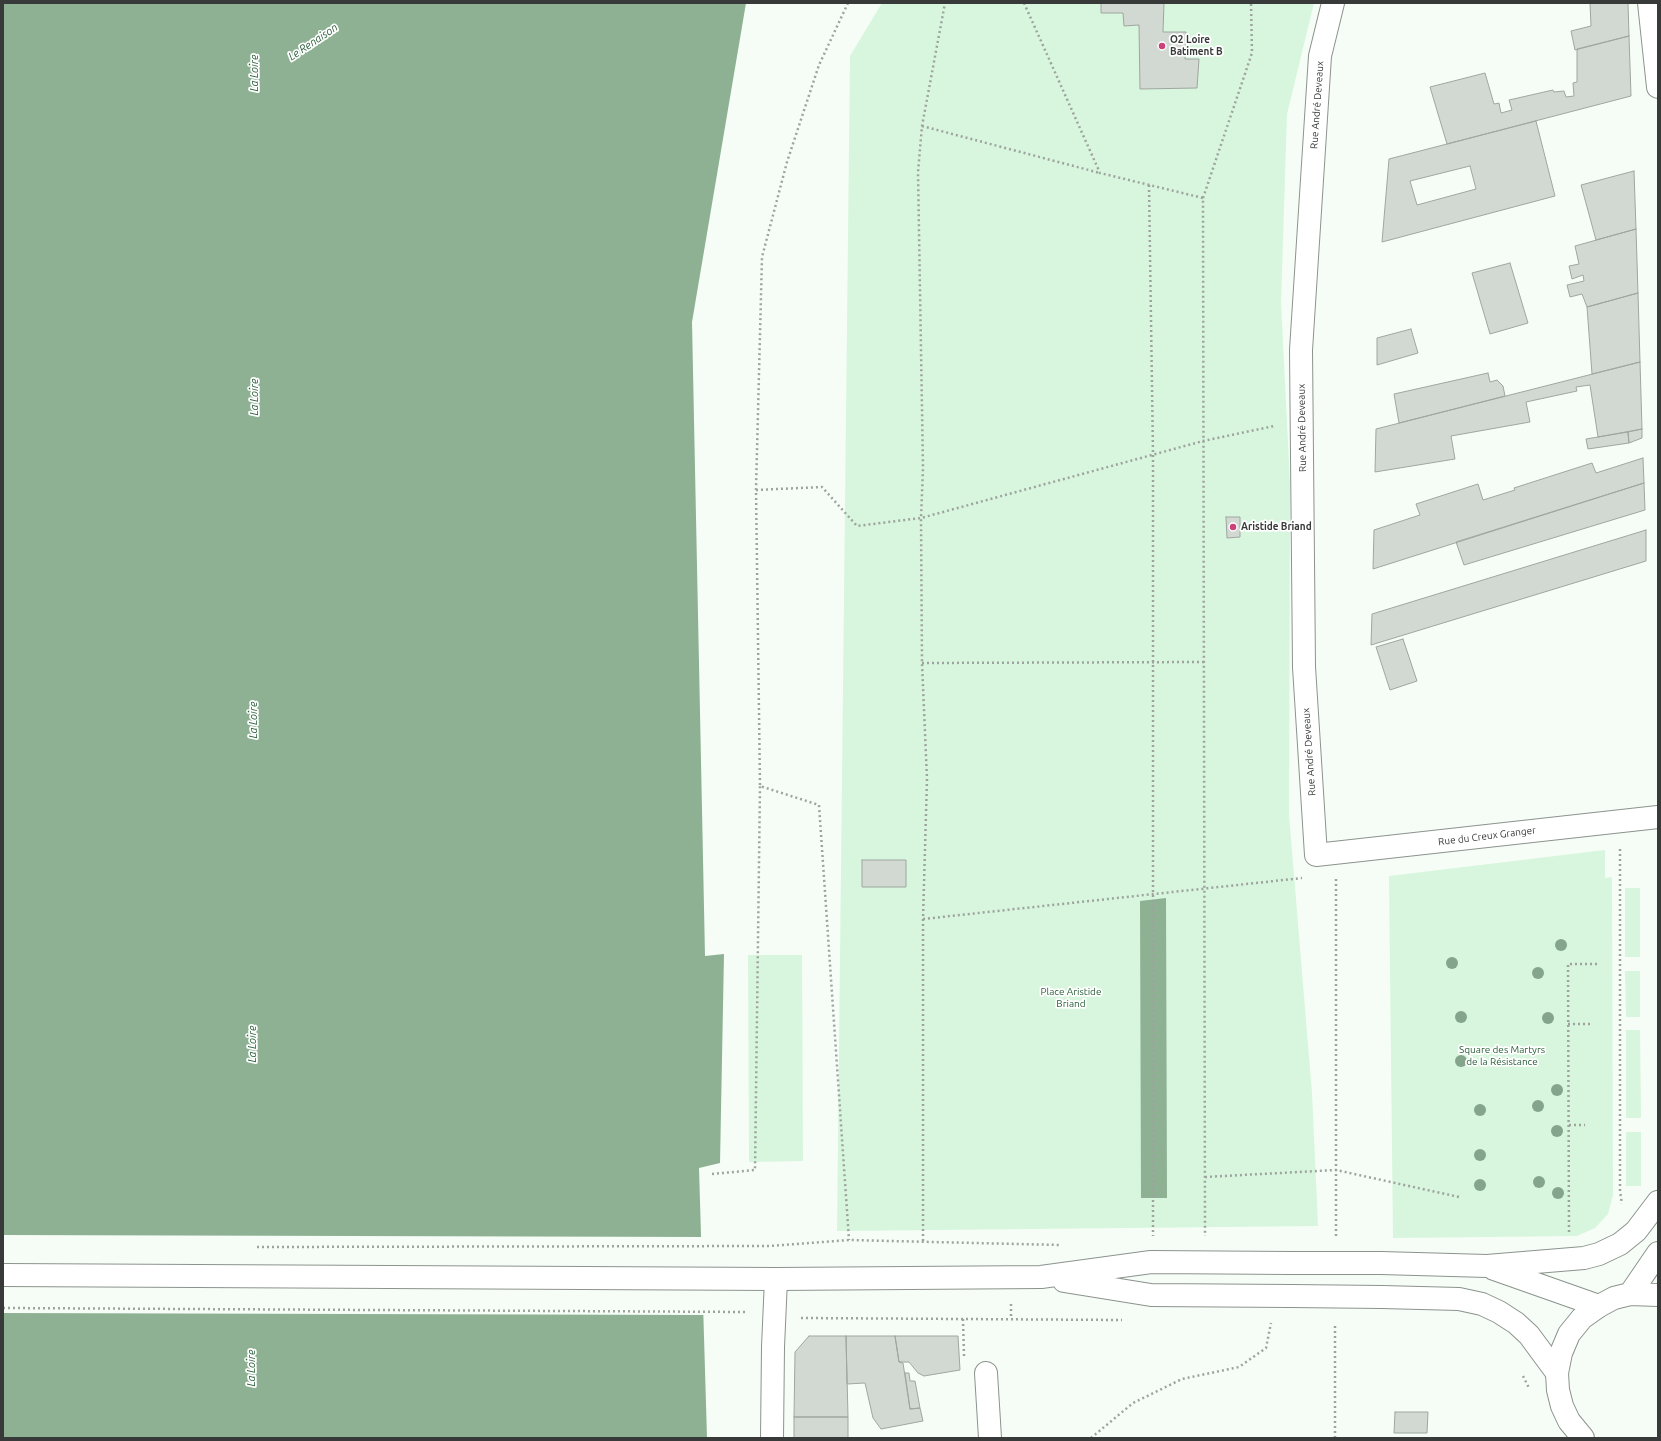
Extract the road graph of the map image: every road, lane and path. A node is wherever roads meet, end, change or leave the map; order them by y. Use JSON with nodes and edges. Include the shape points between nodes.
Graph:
{"nodes":[{"id":1,"x":848,"y":3,"type":"edge"},
{"id":2,"x":945,"y":3,"type":"edge"},
{"id":3,"x":1024,"y":3,"type":"edge"},
{"id":4,"x":1251,"y":3,"type":"edge"},
{"id":5,"x":1333,"y":3,"type":"edge"},
{"id":6,"x":1649,"y":3,"type":"edge"},
{"id":7,"x":1658,"y":87,"type":"edge"},
{"id":8,"x":922,"y":126,"type":"junction"},
{"id":9,"x":1100,"y":173,"type":"junction"},
{"id":10,"x":1149,"y":185,"type":"junction"},
{"id":11,"x":1203,"y":198,"type":"junction"},
{"id":12,"x":1302,"y":420,"type":"junction"},
{"id":13,"x":1203,"y":441,"type":"junction"},
{"id":14,"x":1153,"y":454,"type":"junction"},
{"id":15,"x":756,"y":490,"type":"junction"},
{"id":16,"x":921,"y":518,"type":"junction"},
{"id":17,"x":1153,"y":662,"type":"junction"},
{"id":18,"x":1204,"y":662,"type":"junction"},
{"id":19,"x":922,"y":663,"type":"junction"},
{"id":20,"x":760,"y":786,"type":"junction"},
{"id":21,"x":1658,"y":817,"type":"edge"},
{"id":22,"x":1621,"y":820,"type":"junction"},
{"id":23,"x":1316,"y":855,"type":"joint"},
{"id":24,"x":1336,"y":875,"type":"dead end"},
{"id":25,"x":1305,"y":878,"type":"dead end"},
{"id":26,"x":1204,"y":887,"type":"junction"},
{"id":27,"x":1154,"y":893,"type":"junction"},
{"id":28,"x":923,"y":919,"type":"junction"},
{"id":29,"x":1598,"y":964,"type":"dead end"},
{"id":30,"x":1568,"y":1024,"type":"junction"},
{"id":31,"x":1593,"y":1024,"type":"dead end"},
{"id":32,"x":1585,"y":1125,"type":"dead end"},
{"id":33,"x":1569,"y":1126,"type":"junction"},
{"id":34,"x":1336,"y":1170,"type":"junction"},
{"id":35,"x":712,"y":1174,"type":"dead end"},
{"id":36,"x":1205,"y":1177,"type":"junction"},
{"id":37,"x":1460,"y":1197,"type":"dead end"},
{"id":38,"x":1658,"y":1202,"type":"edge"},
{"id":39,"x":1623,"y":1210,"type":"dead end"},
{"id":40,"x":1569,"y":1236,"type":"dead end"},
{"id":41,"x":849,"y":1240,"type":"junction"},
{"id":42,"x":923,"y":1241,"type":"junction"},
{"id":43,"x":1336,"y":1241,"type":"dead end"},
{"id":44,"x":1205,"y":1243,"type":"dead end"},
{"id":45,"x":1153,"y":1244,"type":"dead end"},
{"id":46,"x":1010,"y":1245,"type":"dead end"},
{"id":47,"x":251,"y":1247,"type":"dead end"},
{"id":48,"x":1658,"y":1253,"type":"edge"},
{"id":49,"x":1487,"y":1266,"type":"junction"},
{"id":50,"x":3,"y":1275,"type":"edge"},
{"id":51,"x":776,"y":1278,"type":"junction"},
{"id":52,"x":1041,"y":1278,"type":"junction"},
{"id":53,"x":1630,"y":1294,"type":"junction"},
{"id":54,"x":1658,"y":1295,"type":"edge"},
{"id":55,"x":1599,"y":1306,"type":"junction"},
{"id":56,"x":3,"y":1308,"type":"edge"},
{"id":57,"x":765,"y":1314,"type":"junction"},
{"id":58,"x":963,"y":1319,"type":"junction"},
{"id":59,"x":1011,"y":1319,"type":"dead end"},
{"id":60,"x":1272,"y":1320,"type":"dead end"},
{"id":61,"x":1335,"y":1320,"type":"dead end"},
{"id":62,"x":965,"y":1362,"type":"dead end"},
{"id":63,"x":1519,"y":1370,"type":"dead end"},
{"id":64,"x":986,"y":1373,"type":"dead end"},
{"id":65,"x":1558,"y":1373,"type":"junction"},
{"id":66,"x":1532,"y":1393,"type":"dead end"},
{"id":67,"x":1581,"y":1437,"type":"edge"},
{"id":68,"x":772,"y":1438,"type":"edge"},
{"id":69,"x":990,"y":1438,"type":"edge"},
{"id":70,"x":1092,"y":1438,"type":"edge"},
{"id":71,"x":1335,"y":1438,"type":"edge"}],
"edges":[{"from":1,"to":15,"type":"path","via":[[814,80],[786,162],[762,257]]},
{"from":2,"to":8,"type":"path"},
{"from":3,"to":9,"type":"path"},
{"from":4,"to":11,"type":"path","via":[[1252,53]]},
{"from":5,"to":12,"type":"main road","name":"Rue André Deveaux","via":[[1320,56],[1301,350]]},
{"from":6,"to":7,"type":"main road"},
{"from":8,"to":9,"type":"path"},
{"from":8,"to":16,"type":"path","via":[[918,172],[924,468]]},
{"from":9,"to":10,"type":"path"},
{"from":10,"to":11,"type":"path"},
{"from":10,"to":14,"type":"path"},
{"from":11,"to":13,"type":"path"},
{"from":12,"to":13,"type":"path"},
{"from":12,"to":23,"type":"main road","name":"Rue André Deveaux","via":[[1304,667]]},
{"from":13,"to":14,"type":"path"},
{"from":13,"to":18,"type":"path"},
{"from":14,"to":16,"type":"path"},
{"from":14,"to":17,"type":"path"},
{"from":15,"to":16,"type":"path","via":[[822,487],[857,526]]},
{"from":15,"to":20,"type":"path"},
{"from":16,"to":19,"type":"path"},
{"from":17,"to":18,"type":"path"},
{"from":17,"to":19,"type":"path"},
{"from":17,"to":27,"type":"path"},
{"from":18,"to":26,"type":"path"},
{"from":19,"to":28,"type":"path","via":[[927,779]]},
{"from":20,"to":35,"type":"path","via":[[755,1170]]},
{"from":20,"to":41,"type":"path","via":[[819,805]]},
{"from":21,"to":22,"type":"main road","name":"Rue du Creux Granger"},
{"from":22,"to":23,"type":"main road","name":"Rue du Creux Granger"},
{"from":22,"to":39,"type":"path","via":[[1620,1183]]},
{"from":24,"to":34,"type":"path"},
{"from":25,"to":26,"type":"path"},
{"from":26,"to":27,"type":"path"},
{"from":26,"to":36,"type":"path"},
{"from":27,"to":28,"type":"path"},
{"from":27,"to":45,"type":"path"},
{"from":28,"to":42,"type":"path"},
{"from":29,"to":30,"type":"path","via":[[1568,964]]},
{"from":30,"to":31,"type":"path"},
{"from":30,"to":33,"type":"path"},
{"from":32,"to":33,"type":"path"},
{"from":33,"to":40,"type":"path"},
{"from":34,"to":36,"type":"path"},
{"from":34,"to":37,"type":"path"},
{"from":34,"to":43,"type":"path"},
{"from":36,"to":44,"type":"path"},
{"from":38,"to":49,"type":"main road","via":[[1636,1231],[1620,1244],[1599,1254],[1584,1258]]},
{"from":41,"to":42,"type":"path"},
{"from":41,"to":47,"type":"path","via":[[770,1246]]},
{"from":42,"to":46,"type":"path"},
{"from":48,"to":53,"type":"main road"},
{"from":49,"to":52,"type":"main road","bridge":true,"via":[[1151,1262]]},
{"from":49,"to":55,"type":"main road"},
{"from":50,"to":51,"type":"main road"},
{"from":51,"to":52,"type":"main road"},
{"from":51,"to":57,"type":"main road"},
{"from":52,"to":65,"type":"main road","bridge":true,"via":[[1151,1295],[1459,1299],[1482,1304],[1516,1323],[1529,1335]]},
{"from":53,"to":54,"type":"main road"},
{"from":53,"to":55,"type":"main road","via":[[1614,1298]]},
{"from":55,"to":65,"type":"main road","via":[[1582,1318],[1570,1334],[1561,1353]]},
{"from":56,"to":57,"type":"path","via":[[714,1311]]},
{"from":57,"to":58,"type":"path","via":[[810,1319]]},
{"from":57,"to":68,"type":"main road","via":[[773,1347]]},
{"from":58,"to":59,"type":"path"},
{"from":58,"to":62,"type":"path"},
{"from":60,"to":70,"type":"path","via":[[1266,1348],[1239,1367],[1182,1379],[1132,1403]]},
{"from":61,"to":71,"type":"path"},
{"from":63,"to":66,"type":"path"},
{"from":64,"to":69,"type":"main road"},
{"from":65,"to":67,"type":"main road","via":[[1558,1390],[1562,1406]]}]}
